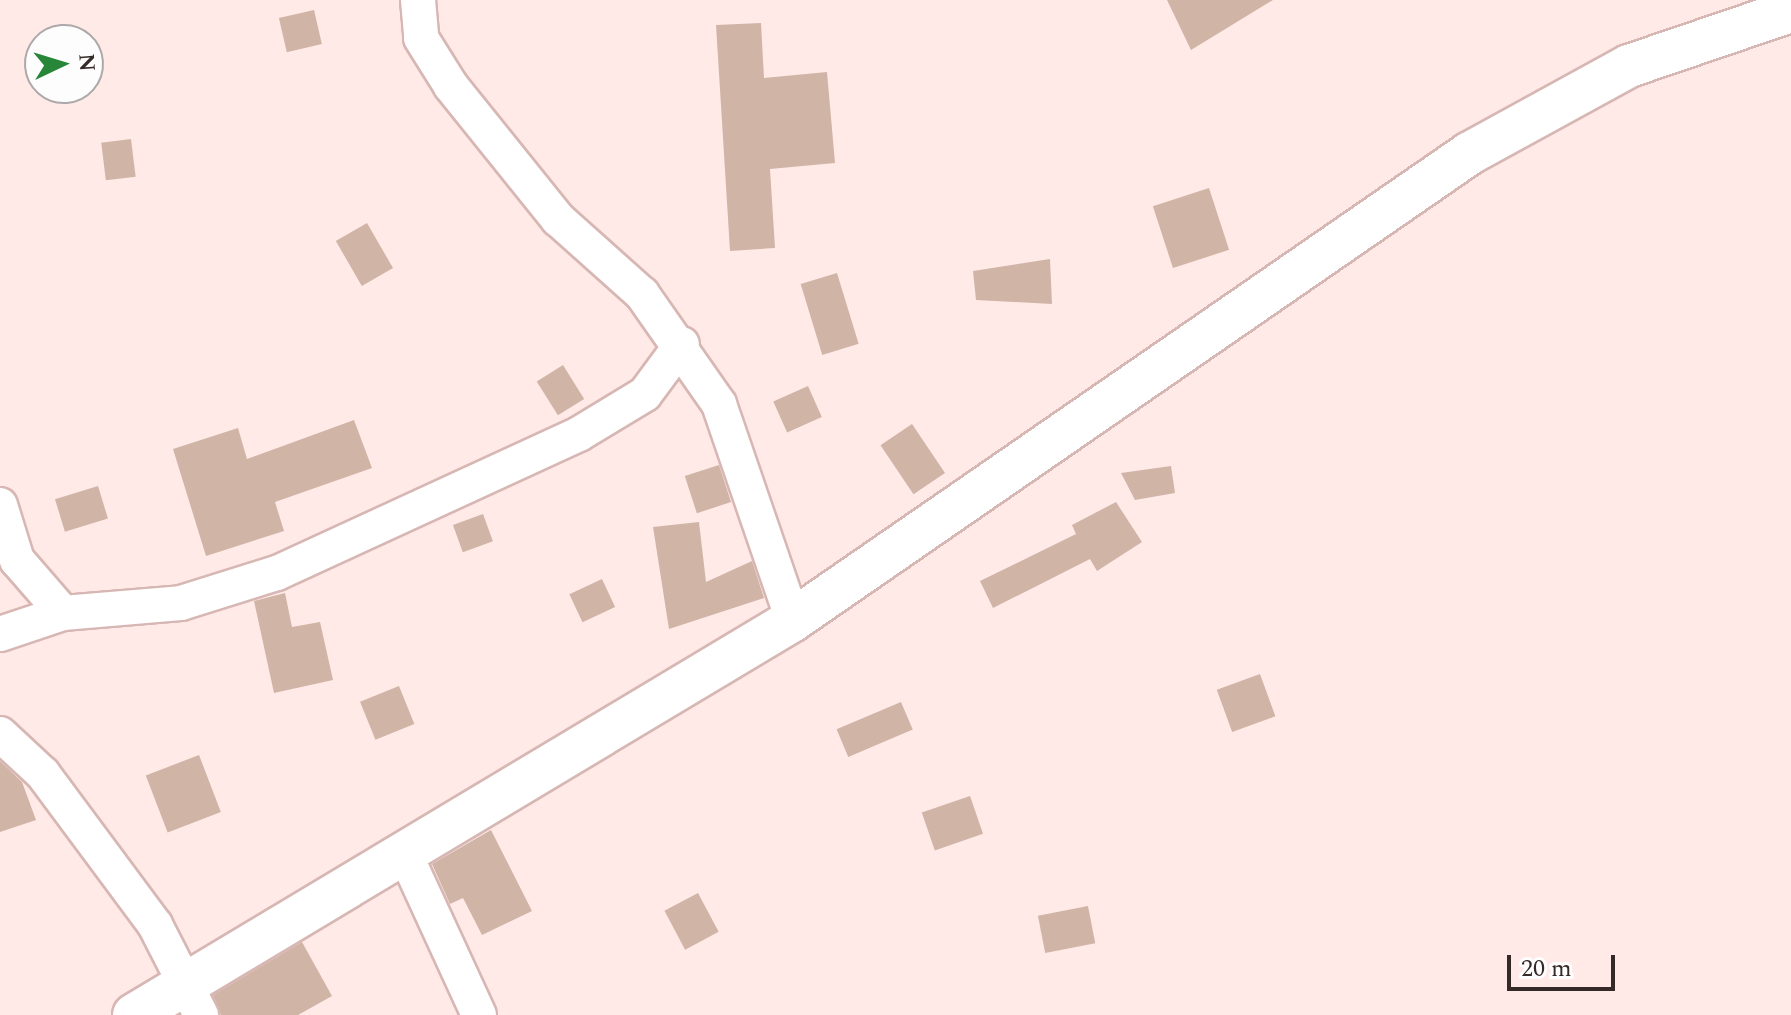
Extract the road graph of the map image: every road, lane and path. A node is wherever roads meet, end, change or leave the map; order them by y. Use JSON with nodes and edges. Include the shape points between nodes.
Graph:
{"nodes":[{"id":1,"x":418,"y":0,"type":"edge"},
{"id":2,"x":1791,"y":11,"type":"edge"},
{"id":3,"x":682,"y":344,"type":"junction"},
{"id":4,"x":0,"y":505,"type":"edge"},
{"id":5,"x":63,"y":613,"type":"junction"},
{"id":6,"x":793,"y":620,"type":"junction"},
{"id":7,"x":0,"y":634,"type":"edge"},
{"id":8,"x":0,"y":734,"type":"edge"},
{"id":9,"x":405,"y":854,"type":"junction"},
{"id":10,"x":194,"y":998,"type":"edge"},
{"id":11,"x":134,"y":1015,"type":"edge"},
{"id":12,"x":479,"y":1015,"type":"edge"}],
"edges":[{"from":1,"to":3,"type":"street","via":[[421,38],[451,86],[558,219],[642,294]]},
{"from":2,"to":6,"type":"street","via":[[1629,66],[1470,153]]},
{"from":3,"to":5,"type":"street","via":[[645,394],[579,434],[277,573],[181,603]]},
{"from":3,"to":6,"type":"street","via":[[719,404]]},
{"from":4,"to":5,"type":"street","via":[[17,560]]},
{"from":5,"to":7,"type":"street"},
{"from":6,"to":9,"type":"street"},
{"from":8,"to":10,"type":"street","via":[[43,774],[155,925]]},
{"from":9,"to":10,"type":"street"},
{"from":9,"to":12,"type":"street"},
{"from":10,"to":11,"type":"street"}]}
